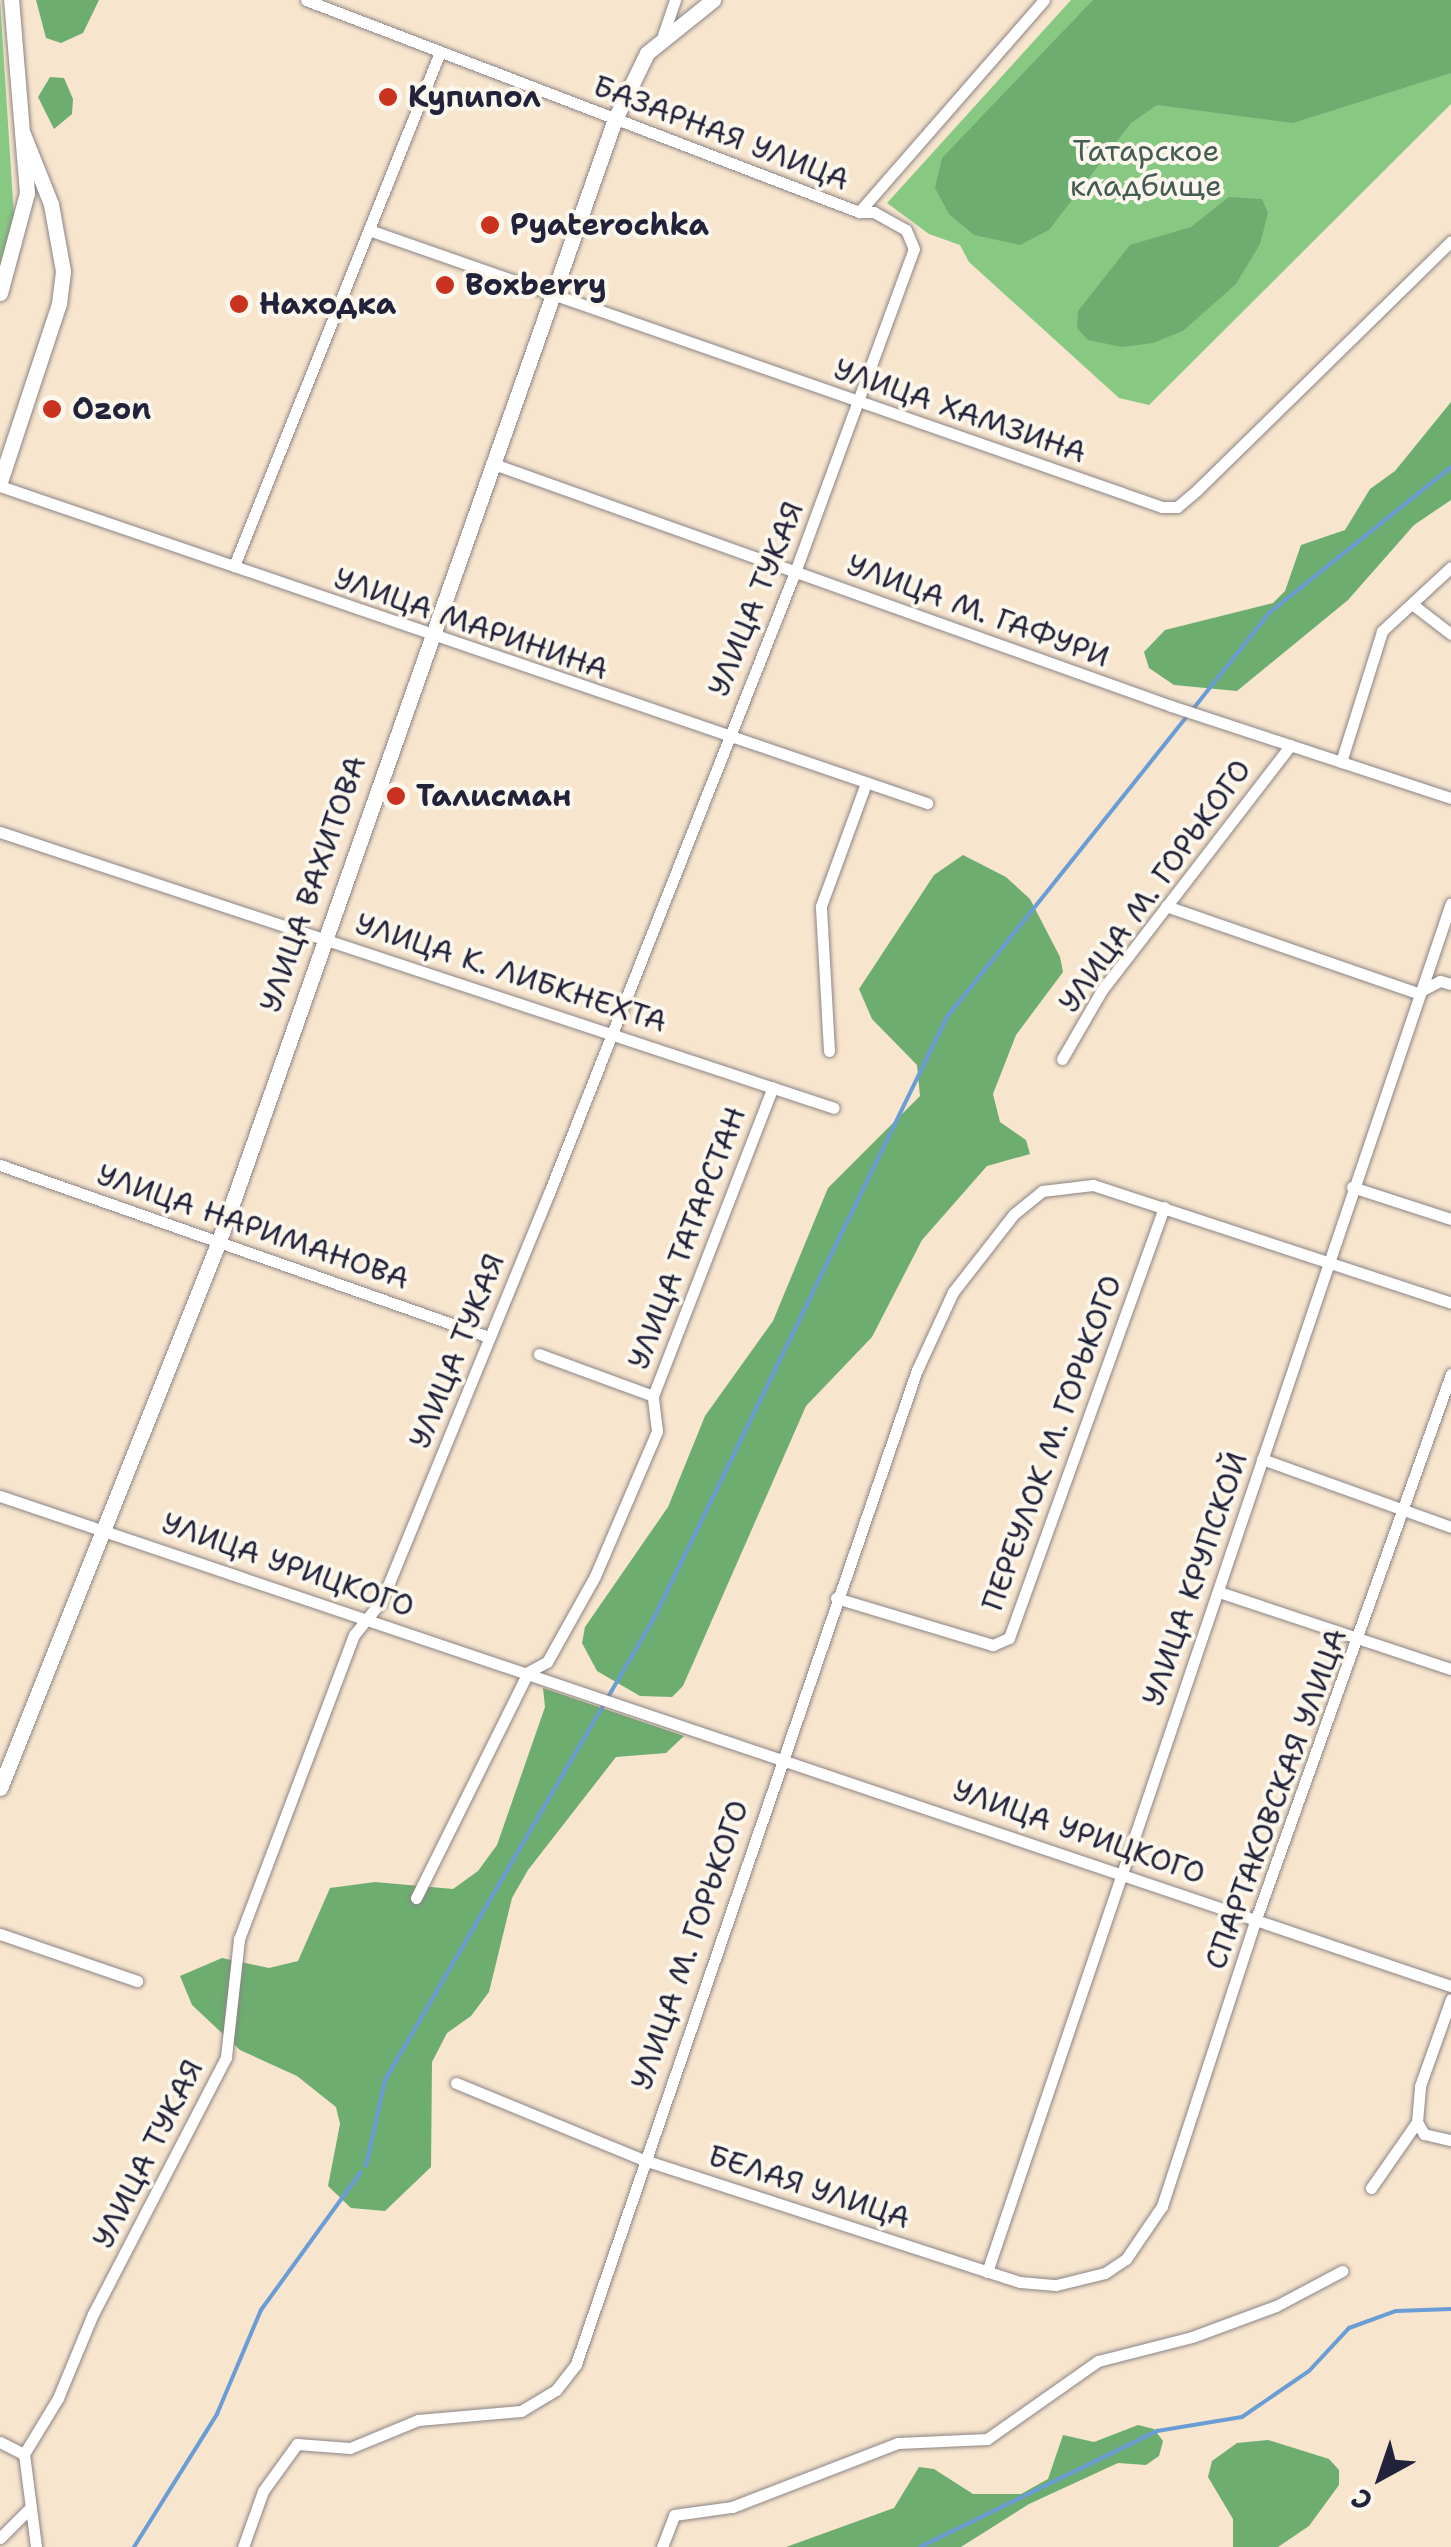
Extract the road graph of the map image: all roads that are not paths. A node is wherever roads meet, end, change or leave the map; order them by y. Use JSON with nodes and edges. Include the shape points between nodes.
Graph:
{"nodes":[{"id":1,"x":11,"y":0,"type":"edge"},
{"id":2,"x":675,"y":0,"type":"edge"},
{"id":3,"x":713,"y":0,"type":"edge"},
{"id":4,"x":1044,"y":0,"type":"edge"},
{"id":5,"x":311,"y":1,"type":"edge"},
{"id":6,"x":664,"y":35,"type":"junction"},
{"id":7,"x":440,"y":52,"type":"junction"},
{"id":8,"x":614,"y":120,"type":"junction"},
{"id":9,"x":23,"y":134,"type":"junction"},
{"id":10,"x":859,"y":212,"type":"junction"},
{"id":11,"x":369,"y":230,"type":"junction"},
{"id":12,"x":1451,"y":241,"type":"edge"},
{"id":13,"x":914,"y":249,"type":"joint"},
{"id":14,"x":0,"y":292,"type":"edge"},
{"id":15,"x":548,"y":294,"type":"junction"},
{"id":16,"x":859,"y":404,"type":"junction"},
{"id":17,"x":491,"y":463,"type":"junction"},
{"id":18,"x":0,"y":484,"type":"edge"},
{"id":19,"x":234,"y":566,"type":"junction"},
{"id":20,"x":1451,"y":567,"type":"edge"},
{"id":21,"x":795,"y":572,"type":"junction"},
{"id":22,"x":1412,"y":604,"type":"junction"},
{"id":23,"x":1451,"y":634,"type":"edge"},
{"id":24,"x":428,"y":638,"type":"junction"},
{"id":25,"x":728,"y":738,"type":"junction"},
{"id":26,"x":1291,"y":745,"type":"junction"},
{"id":27,"x":1342,"y":762,"type":"junction"},
{"id":28,"x":866,"y":783,"type":"junction"},
{"id":29,"x":1451,"y":798,"type":"edge"},
{"id":30,"x":927,"y":803,"type":"dead end"},
{"id":31,"x":0,"y":832,"type":"edge"},
{"id":32,"x":1451,"y":903,"type":"edge"},
{"id":33,"x":1166,"y":906,"type":"junction"},
{"id":34,"x":324,"y":937,"type":"junction"},
{"id":35,"x":1451,"y":984,"type":"edge"},
{"id":36,"x":1417,"y":992,"type":"junction"},
{"id":37,"x":613,"y":1032,"type":"junction"},
{"id":38,"x":829,"y":1050,"type":"dead end"},
{"id":39,"x":1062,"y":1059,"type":"dead end"},
{"id":40,"x":773,"y":1087,"type":"junction"},
{"id":41,"x":834,"y":1108,"type":"dead end"},
{"id":42,"x":0,"y":1166,"type":"edge"},
{"id":43,"x":1352,"y":1186,"type":"junction"},
{"id":44,"x":1164,"y":1207,"type":"junction"},
{"id":45,"x":1451,"y":1219,"type":"edge"},
{"id":46,"x":219,"y":1241,"type":"junction"},
{"id":47,"x":1329,"y":1262,"type":"junction"},
{"id":48,"x":1451,"y":1303,"type":"edge"},
{"id":49,"x":489,"y":1338,"type":"junction"},
{"id":50,"x":539,"y":1354,"type":"dead end"},
{"id":51,"x":1451,"y":1374,"type":"edge"},
{"id":52,"x":653,"y":1396,"type":"junction"},
{"id":53,"x":1262,"y":1458,"type":"junction"},
{"id":54,"x":0,"y":1496,"type":"edge"},
{"id":55,"x":1406,"y":1510,"type":"junction"},
{"id":56,"x":1451,"y":1527,"type":"edge"},
{"id":57,"x":104,"y":1528,"type":"junction"},
{"id":58,"x":1218,"y":1592,"type":"junction"},
{"id":59,"x":836,"y":1598,"type":"junction"},
{"id":60,"x":372,"y":1621,"type":"junction"},
{"id":61,"x":1361,"y":1639,"type":"junction"},
{"id":62,"x":1451,"y":1669,"type":"edge"},
{"id":63,"x":528,"y":1672,"type":"junction"},
{"id":64,"x":782,"y":1757,"type":"junction"},
{"id":65,"x":0,"y":1788,"type":"edge"},
{"id":66,"x":1119,"y":1873,"type":"junction"},
{"id":67,"x":416,"y":1898,"type":"dead end"},
{"id":68,"x":1256,"y":1919,"type":"junction"},
{"id":69,"x":0,"y":1934,"type":"edge"},
{"id":70,"x":136,"y":1981,"type":"dead end"},
{"id":71,"x":1451,"y":1986,"type":"edge"},
{"id":72,"x":1451,"y":1998,"type":"edge"},
{"id":73,"x":456,"y":2083,"type":"dead end"},
{"id":74,"x":1417,"y":2122,"type":"junction"},
{"id":75,"x":1451,"y":2140,"type":"edge"},
{"id":76,"x":641,"y":2159,"type":"junction"},
{"id":77,"x":1371,"y":2188,"type":"dead end"},
{"id":78,"x":1144,"y":2239,"type":"joint"},
{"id":79,"x":1342,"y":2271,"type":"dead end"},
{"id":80,"x":987,"y":2272,"type":"junction"},
{"id":81,"x":0,"y":2442,"type":"edge"},
{"id":82,"x":24,"y":2454,"type":"junction"},
{"id":83,"x":29,"y":2509,"type":"junction"},
{"id":84,"x":0,"y":2538,"type":"edge"},
{"id":85,"x":36,"y":2547,"type":"edge"},
{"id":86,"x":243,"y":2547,"type":"edge"},
{"id":87,"x":662,"y":2547,"type":"edge"}],
"edges":[{"from":1,"to":9,"type":"street"},
{"from":2,"to":6,"type":"street","name":"УЛИЦА ВАХИТОВА"},
{"from":3,"to":6,"type":"street"},
{"from":4,"to":10,"type":"street"},
{"from":5,"to":7,"type":"street","name":"БАЗАРНАЯ УЛИЦА"},
{"from":6,"to":8,"type":"street","name":"УЛИЦА ВАХИТОВА","via":[[647,53]]},
{"from":7,"to":8,"type":"street","name":"БАЗАРНАЯ УЛИЦА"},
{"from":7,"to":11,"type":"street"},
{"from":8,"to":10,"type":"street","name":"БАЗАРНАЯ УЛИЦА"},
{"from":8,"to":15,"type":"street","name":"УЛИЦА ВАХИТОВА"},
{"from":9,"to":14,"type":"street","via":[[27,194]]},
{"from":9,"to":18,"type":"street","via":[[51,204],[63,271],[59,304]]},
{"from":10,"to":13,"type":"street","name":"БАЗАРНАЯ УЛИЦА","via":[[906,230]]},
{"from":11,"to":15,"type":"street","name":"УЛИЦА ХАМЗИНА"},
{"from":11,"to":19,"type":"street"},
{"from":12,"to":16,"type":"street","name":"УЛИЦА ХАМЗИНА","via":[[1177,507]]},
{"from":13,"to":16,"type":"street","name":"УЛИЦА ТУКАЯ"},
{"from":15,"to":16,"type":"street","name":"УЛИЦА ХАМЗИНА"},
{"from":15,"to":17,"type":"street","name":"УЛИЦА ВАХИТОВА"},
{"from":16,"to":21,"type":"street","name":"УЛИЦА ТУКАЯ"},
{"from":17,"to":21,"type":"street","name":"УЛИЦА М. ГАФУРИ"},
{"from":17,"to":24,"type":"street","name":"УЛИЦА ВАХИТОВА"},
{"from":18,"to":19,"type":"street","name":"УЛИЦА МАРИНИНА"},
{"from":19,"to":24,"type":"street","name":"УЛИЦА МАРИНИНА"},
{"from":20,"to":22,"type":"street"},
{"from":21,"to":25,"type":"street","name":"УЛИЦА ТУКАЯ"},
{"from":21,"to":26,"type":"street","name":"УЛИЦА М. ГАФУРИ"},
{"from":22,"to":23,"type":"street"},
{"from":22,"to":27,"type":"street","via":[[1394,615],[1373,648]]},
{"from":24,"to":25,"type":"street","name":"УЛИЦА МАРИНИНА"},
{"from":24,"to":34,"type":"street","name":"УЛИЦА ВАХИТОВА"},
{"from":25,"to":28,"type":"street","name":"УЛИЦА МАРИНИНА"},
{"from":25,"to":37,"type":"street","name":"УЛИЦА ТУКАЯ"},
{"from":26,"to":27,"type":"street","name":"УЛИЦА М. ГАФУРИ"},
{"from":26,"to":33,"type":"street","name":"УЛИЦА М. ГОРЬКОГО"},
{"from":27,"to":29,"type":"street","name":"УЛИЦА М. ГАФУРИ"},
{"from":28,"to":30,"type":"street","name":"УЛИЦА МАРИНИНА"},
{"from":28,"to":38,"type":"street","via":[[821,906]]},
{"from":31,"to":34,"type":"street","name":"УЛИЦА К. ЛИБКНЕХТА"},
{"from":32,"to":36,"type":"street","name":"УЛИЦА КРУПСКОЙ"},
{"from":33,"to":36,"type":"street"},
{"from":33,"to":39,"type":"street","name":"УЛИЦА М. ГОРЬКОГО","via":[[1102,990]]},
{"from":34,"to":37,"type":"street","name":"УЛИЦА К. ЛИБКНЕХТА"},
{"from":34,"to":46,"type":"street","name":"УЛИЦА ВАХИТОВА"},
{"from":35,"to":36,"type":"street","via":[[1440,981]]},
{"from":36,"to":43,"type":"street","name":"УЛИЦА КРУПСКОЙ"},
{"from":37,"to":40,"type":"street","name":"УЛИЦА К. ЛИБКНЕХТА"},
{"from":37,"to":49,"type":"street","name":"УЛИЦА ТУКАЯ"},
{"from":40,"to":41,"type":"street","name":"УЛИЦА К. ЛИБКНЕХТА"},
{"from":40,"to":52,"type":"street","name":"УЛИЦА ТАТАРСТАН"},
{"from":42,"to":46,"type":"street","name":"УЛИЦА НАРИМАНОВА"},
{"from":43,"to":45,"type":"street"},
{"from":43,"to":47,"type":"street","name":"УЛИЦА КРУПСКОЙ"},
{"from":44,"to":47,"type":"street"},
{"from":44,"to":59,"type":"street","name":"УЛИЦА М. ГОРЬКОГО","via":[[1092,1185],[1060,1186],[1035,1194],[1014,1214],[953,1292],[916,1370]]},
{"from":44,"to":59,"type":"street","name":"ПЕРЕУЛОК М. ГОРЬКОГО","via":[[1009,1638],[994,1645]]},
{"from":46,"to":49,"type":"street","name":"УЛИЦА НАРИМАНОВА"},
{"from":46,"to":57,"type":"street","name":"УЛИЦА ВАХИТОВА"},
{"from":47,"to":48,"type":"street"},
{"from":47,"to":53,"type":"street","name":"УЛИЦА КРУПСКОЙ"},
{"from":49,"to":60,"type":"street","name":"УЛИЦА ТУКАЯ"},
{"from":50,"to":52,"type":"street"},
{"from":51,"to":55,"type":"street","name":"СПАРТАКОВСКАЯ УЛИЦА"},
{"from":52,"to":63,"type":"street","name":"УЛИЦА ТАТАРСТАН","via":[[657,1431],[595,1576],[547,1662]]},
{"from":53,"to":55,"type":"street"},
{"from":53,"to":58,"type":"street","name":"УЛИЦА КРУПСКОЙ"},
{"from":54,"to":57,"type":"street","name":"УЛИЦА УРИЦКОГО"},
{"from":55,"to":56,"type":"street"},
{"from":55,"to":61,"type":"street","name":"СПАРТАКОВСКАЯ УЛИЦА"},
{"from":57,"to":60,"type":"street","name":"УЛИЦА УРИЦКОГО"},
{"from":57,"to":65,"type":"street","name":"УЛИЦА ВАХИТОВА"},
{"from":58,"to":61,"type":"street"},
{"from":58,"to":66,"type":"street","name":"УЛИЦА КРУПСКОЙ"},
{"from":59,"to":64,"type":"street","name":"УЛИЦА М. ГОРЬКОГО"},
{"from":60,"to":63,"type":"street","name":"УЛИЦА УРИЦКОГО"},
{"from":60,"to":82,"type":"street","name":"УЛИЦА ТУКАЯ","via":[[354,1635],[239,1939],[226,2057]]},
{"from":61,"to":62,"type":"street"},
{"from":61,"to":68,"type":"street","name":"СПАРТАКОВСКАЯ УЛИЦА"},
{"from":63,"to":64,"type":"street","name":"УЛИЦА УРИЦКОГО"},
{"from":63,"to":67,"type":"street","name":"УЛИЦА ТАТАРСТАН"},
{"from":64,"to":66,"type":"street","name":"УЛИЦА УРИЦКОГО"},
{"from":64,"to":76,"type":"street","name":"УЛИЦА М. ГОРЬКОГО"},
{"from":66,"to":68,"type":"street","name":"УЛИЦА УРИЦКОГО"},
{"from":66,"to":80,"type":"street","name":"УЛИЦА КРУПСКОЙ"},
{"from":68,"to":71,"type":"street","name":"УЛИЦА УРИЦКОГО"},
{"from":68,"to":78,"type":"street","name":"СПАРТАКОВСКАЯ УЛИЦА","via":[[1162,2206]]},
{"from":69,"to":70,"type":"street"},
{"from":72,"to":74,"type":"street","via":[[1420,2086]]},
{"from":73,"to":76,"type":"street","name":"БЕЛАЯ УЛИЦА"},
{"from":74,"to":75,"type":"street","via":[[1424,2134]]},
{"from":74,"to":77,"type":"street"},
{"from":76,"to":80,"type":"street","name":"БЕЛАЯ УЛИЦА"},
{"from":76,"to":86,"type":"street","name":"УЛИЦА М. ГОРЬКОГО","via":[[583,2348],[556,2390],[521,2411],[418,2420],[350,2448],[297,2444],[263,2491]]},
{"from":78,"to":80,"type":"street","name":"БЕЛАЯ УЛИЦА","via":[[1105,2273],[1056,2286]]},
{"from":79,"to":87,"type":"street","via":[[1276,2306],[1192,2338],[1098,2361],[987,2439],[898,2443],[732,2507],[674,2515]]},
{"from":81,"to":82,"type":"street"},
{"from":82,"to":83,"type":"street"},
{"from":83,"to":84,"type":"street"},
{"from":83,"to":85,"type":"street"}]}
